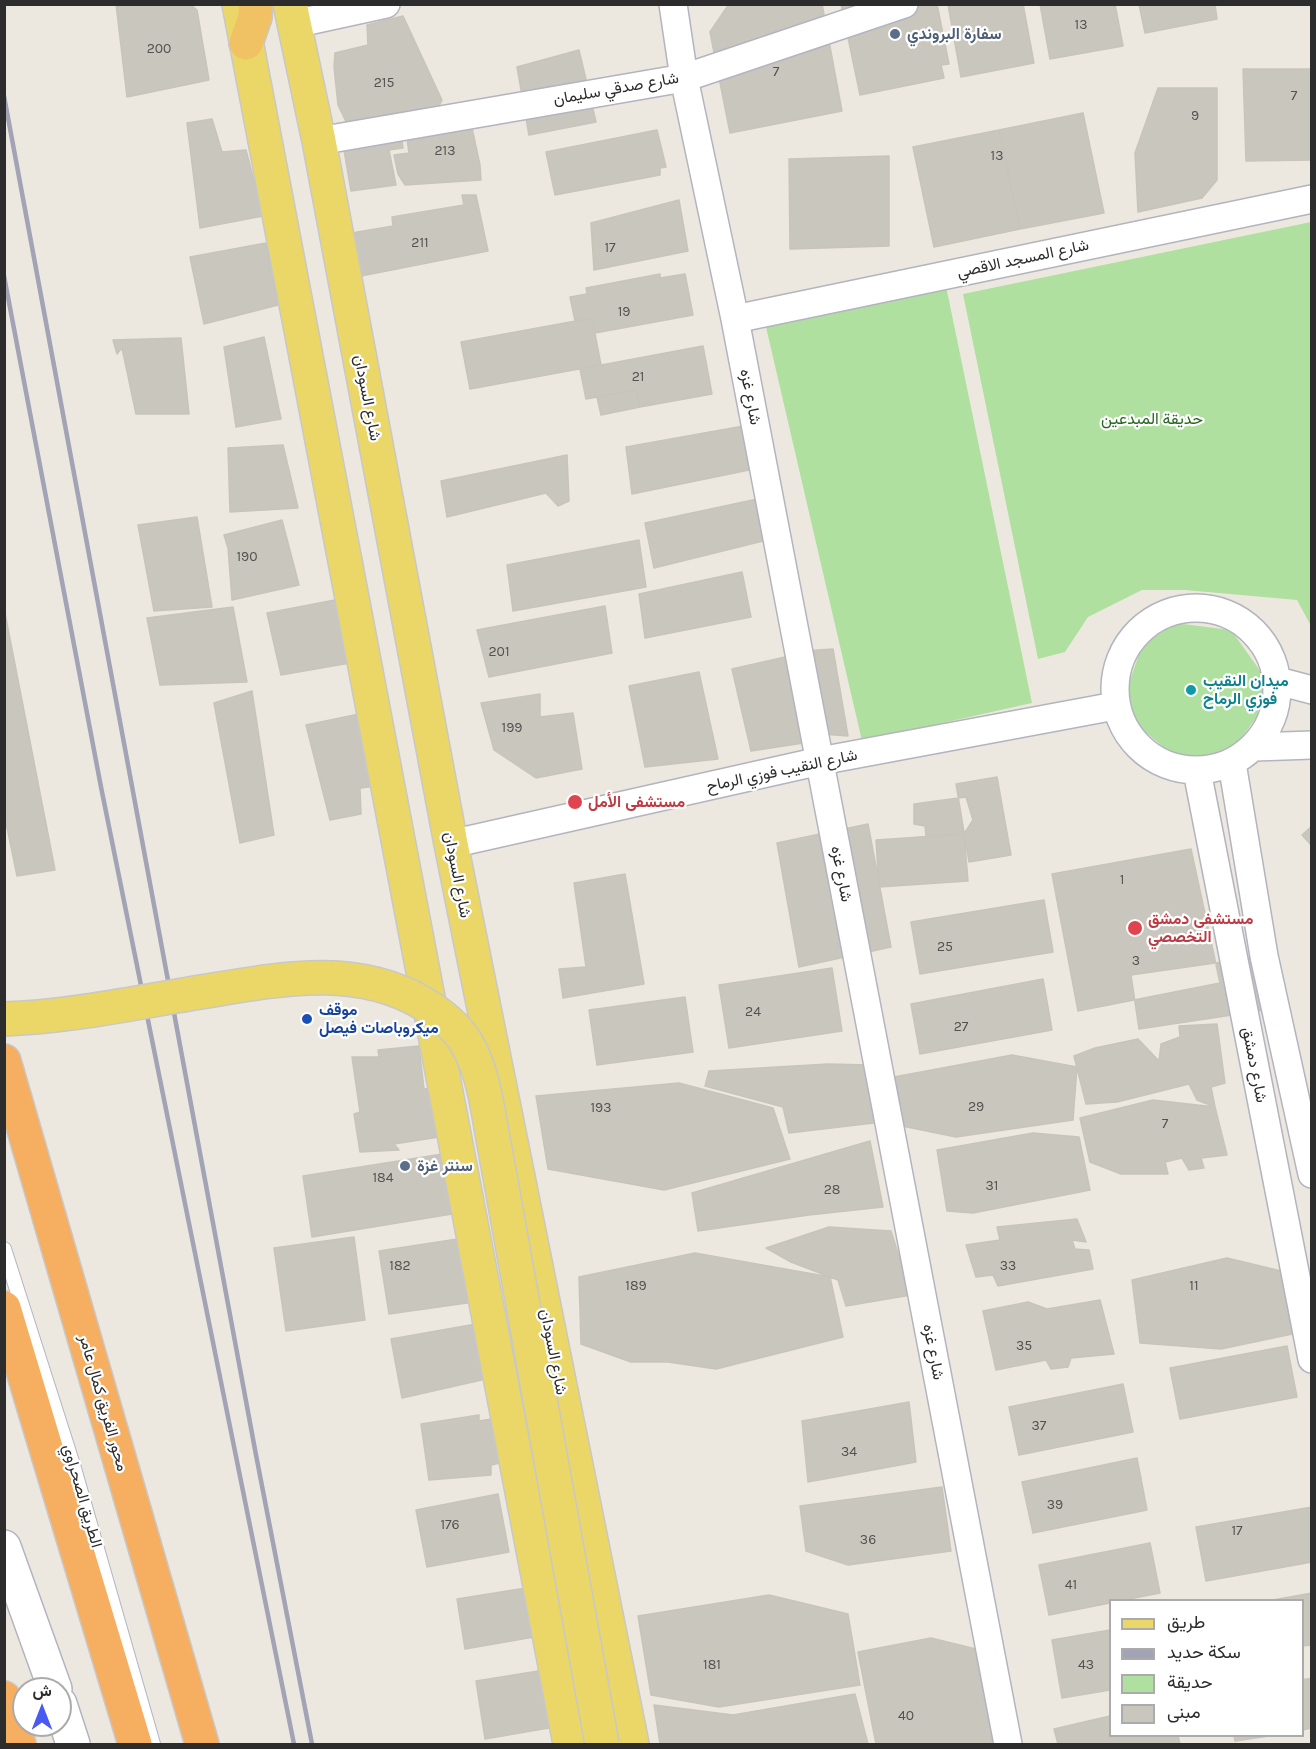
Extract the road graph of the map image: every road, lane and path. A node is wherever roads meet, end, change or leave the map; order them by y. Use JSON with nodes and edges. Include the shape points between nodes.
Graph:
{"nodes":[{"id":1,"x":239,"y":4,"type":"edge"},
{"id":2,"x":256,"y":4,"type":"edge"},
{"id":3,"x":386,"y":4,"type":"edge"},
{"id":4,"x":673,"y":4,"type":"edge"},
{"id":5,"x":904,"y":4,"type":"edge"},
{"id":6,"x":292,"y":14,"type":"edge"},
{"id":7,"x":246,"y":44,"type":"junction"},
{"id":8,"x":684,"y":78,"type":"junction"},
{"id":9,"x":319,"y":141,"type":"junction"},
{"id":10,"x":1311,"y":199,"type":"edge"},
{"id":11,"x":735,"y":319,"type":"junction"},
{"id":12,"x":1278,"y":681,"type":"junction"},
{"id":13,"x":1311,"y":690,"type":"edge"},
{"id":14,"x":1115,"y":706,"type":"junction"},
{"id":15,"x":1311,"y":745,"type":"edge"},
{"id":16,"x":1255,"y":747,"type":"junction"},
{"id":17,"x":820,"y":761,"type":"junction"},
{"id":18,"x":1232,"y":763,"type":"junction"},
{"id":19,"x":1197,"y":771,"type":"junction"},
{"id":20,"x":451,"y":844,"type":"junction"},
{"id":21,"x":4,"y":1019,"type":"edge"},
{"id":22,"x":4,"y":1061,"type":"edge"},
{"id":23,"x":1311,"y":1174,"type":"edge"},
{"id":24,"x":1299,"y":1234,"type":"edge"},
{"id":25,"x":4,"y":1249,"type":"edge"},
{"id":26,"x":4,"y":1308,"type":"edge"},
{"id":27,"x":1311,"y":1359,"type":"edge"},
{"id":28,"x":4,"y":1547,"type":"edge"},
{"id":29,"x":51,"y":1677,"type":"edge"},
{"id":30,"x":4,"y":1698,"type":"edge"},
{"id":31,"x":19,"y":1744,"type":"edge"},
{"id":32,"x":135,"y":1744,"type":"edge"},
{"id":33,"x":153,"y":1744,"type":"edge"},
{"id":34,"x":202,"y":1744,"type":"edge"},
{"id":35,"x":570,"y":1744,"type":"edge"},
{"id":36,"x":602,"y":1744,"type":"edge"},
{"id":37,"x":632,"y":1744,"type":"edge"},
{"id":38,"x":1008,"y":1744,"type":"edge"}],
"edges":[{"from":1,"to":7,"type":"main road"},
{"from":2,"to":7,"type":"highway"},
{"from":3,"to":6,"type":"street"},
{"from":4,"to":8,"type":"street","name":"شارع غزه"},
{"from":5,"to":8,"type":"street","name":"شارع صدقي سليمان"},
{"from":6,"to":9,"type":"main road","name":"شارع السودان"},
{"from":7,"to":35,"type":"main road"},
{"from":8,"to":9,"type":"street","name":"شارع صدقي سليمان"},
{"from":8,"to":11,"type":"street","name":"شارع غزه"},
{"from":9,"to":20,"type":"main road","name":"شارع السودان"},
{"from":10,"to":11,"type":"street","name":"شارع المسجد الاقصي"},
{"from":11,"to":17,"type":"street","name":"شارع غزه"},
{"from":12,"to":13,"type":"street"},
{"from":12,"to":14,"type":"street","via":[[1271,655],[1256,633],[1236,617],[1210,608],[1184,608],[1158,616],[1137,632],[1127,646],[1114,679]]},
{"from":12,"to":16,"type":"street","via":[[1272,720]]},
{"from":14,"to":17,"type":"street","name":"شارع النقيب فوزي الرماح"},
{"from":14,"to":19,"type":"street","via":[[1131,740],[1161,763]]},
{"from":15,"to":16,"type":"street"},
{"from":16,"to":18,"type":"street"},
{"from":17,"to":20,"type":"street","name":"شارع النقيب فوزي الرماح"},
{"from":17,"to":38,"type":"street","name":"شارع غزه"},
{"from":18,"to":19,"type":"street"},
{"from":18,"to":23,"type":"street","name":"شارع دمشق","via":[[1264,956]]},
{"from":19,"to":24,"type":"street","name":"شارع دمشق"},
{"from":20,"to":37,"type":"main road","name":"شارع السودان"},
{"from":21,"to":36,"type":"main road","bridge":true,"via":[[75,1012],[289,978],[337,977],[378,983],[413,997],[442,1015],[466,1042],[478,1067],[495,1149]]},
{"from":22,"to":34,"type":"highway","name":"محور الفريق كمال عامر"},
{"from":24,"to":27,"type":"street","name":"شارع دمشق"},
{"from":25,"to":33,"type":"lane","name":"الطريق الصحراوي","via":[[73,1465]]},
{"from":26,"to":32,"type":"highway"},
{"from":28,"to":29,"type":"street"},
{"from":30,"to":31,"type":"highway"}]}
